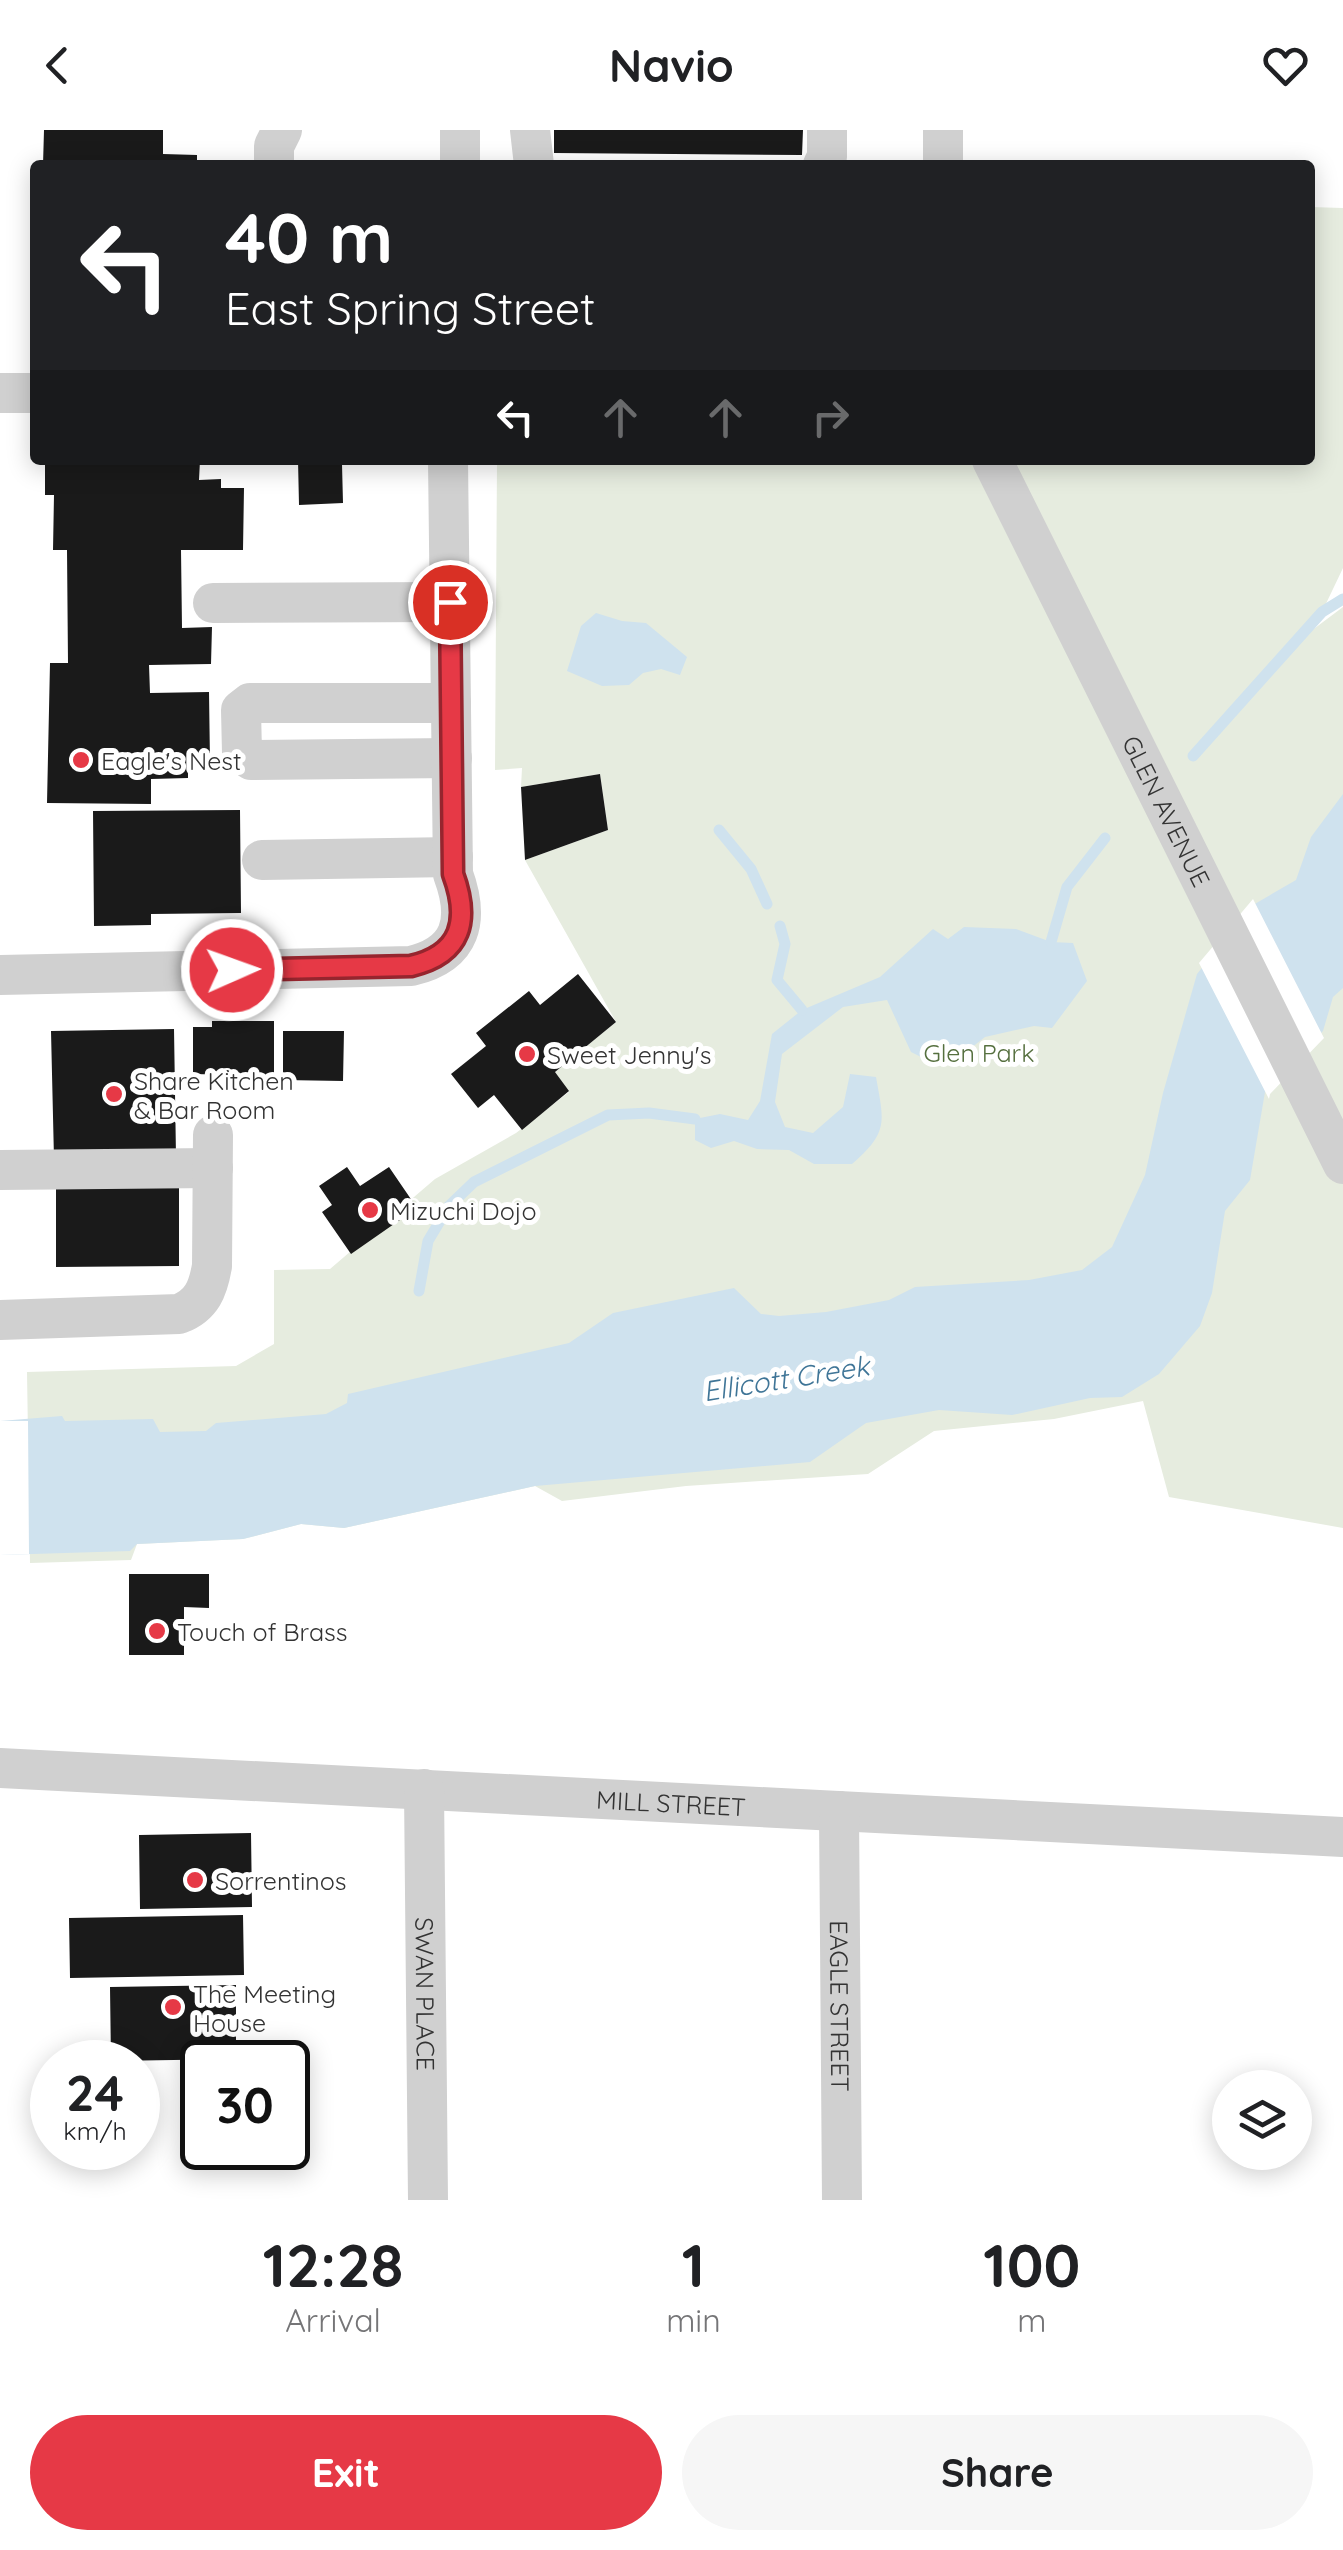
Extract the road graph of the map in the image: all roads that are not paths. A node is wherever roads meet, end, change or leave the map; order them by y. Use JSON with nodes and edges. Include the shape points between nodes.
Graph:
{"nodes":[{"id":1,"x":282,"y":130,"type":"edge"},
{"id":2,"x":460,"y":130,"type":"edge"},
{"id":3,"x":530,"y":130,"type":"edge"},
{"id":4,"x":827,"y":130,"type":"edge"},
{"id":5,"x":943,"y":130,"type":"edge"},
{"id":6,"x":274,"y":160,"type":"edge"},
{"id":7,"x":460,"y":160,"type":"edge"},
{"id":8,"x":533,"y":160,"type":"edge"},
{"id":9,"x":824,"y":160,"type":"edge"},
{"id":10,"x":943,"y":160,"type":"edge"},
{"id":11,"x":30,"y":393,"type":"edge"},
{"id":12,"x":0,"y":394,"type":"edge"},
{"id":13,"x":448,"y":465,"type":"edge"},
{"id":14,"x":994,"y":465,"type":"edge"},
{"id":15,"x":450,"y":602,"type":"junction"},
{"id":16,"x":213,"y":603,"type":"dead end"},
{"id":17,"x":451,"y":703,"type":"junction"},
{"id":18,"x":452,"y":758,"type":"junction"},
{"id":19,"x":262,"y":860,"type":"dead end"},
{"id":20,"x":453,"y":865,"type":"junction"},
{"id":21,"x":0,"y":975,"type":"edge"},
{"id":22,"x":1343,"y":1164,"type":"edge"},
{"id":23,"x":0,"y":1170,"type":"edge"},
{"id":24,"x":0,"y":1320,"type":"edge"},
{"id":25,"x":0,"y":1768,"type":"edge"},
{"id":26,"x":424,"y":1789,"type":"junction"},
{"id":27,"x":839,"y":1811,"type":"junction"},
{"id":28,"x":1343,"y":1837,"type":"edge"},
{"id":29,"x":428,"y":2200,"type":"edge"},
{"id":30,"x":842,"y":2200,"type":"edge"}],
"edges":[{"from":1,"to":6,"type":"street"},
{"from":2,"to":7,"type":"street"},
{"from":3,"to":8,"type":"street"},
{"from":4,"to":9,"type":"street"},
{"from":5,"to":10,"type":"street"},
{"from":11,"to":12,"type":"street"},
{"from":13,"to":15,"type":"street"},
{"from":14,"to":22,"type":"street","name":"GLEN AVENUE"},
{"from":15,"to":16,"type":"street"},
{"from":15,"to":17,"type":"street"},
{"from":17,"to":18,"type":"street"},
{"from":17,"to":18,"type":"street","via":[[250,703],[241,710],[240,742],[251,760]]},
{"from":18,"to":20,"type":"street"},
{"from":19,"to":20,"type":"street"},
{"from":20,"to":21,"type":"street","via":[[461,897],[458,932],[432,961]]},
{"from":23,"to":24,"type":"street","via":[[213,1151],[210,1276],[204,1297],[189,1310]]},
{"from":25,"to":26,"type":"street","name":"MILL STREET"},
{"from":26,"to":27,"type":"street","name":"MILL STREET"},
{"from":26,"to":29,"type":"street","name":"SWAN PLACE"},
{"from":27,"to":28,"type":"street","name":"MILL STREET"},
{"from":27,"to":30,"type":"street","name":"EAGLE STREET"}]}
